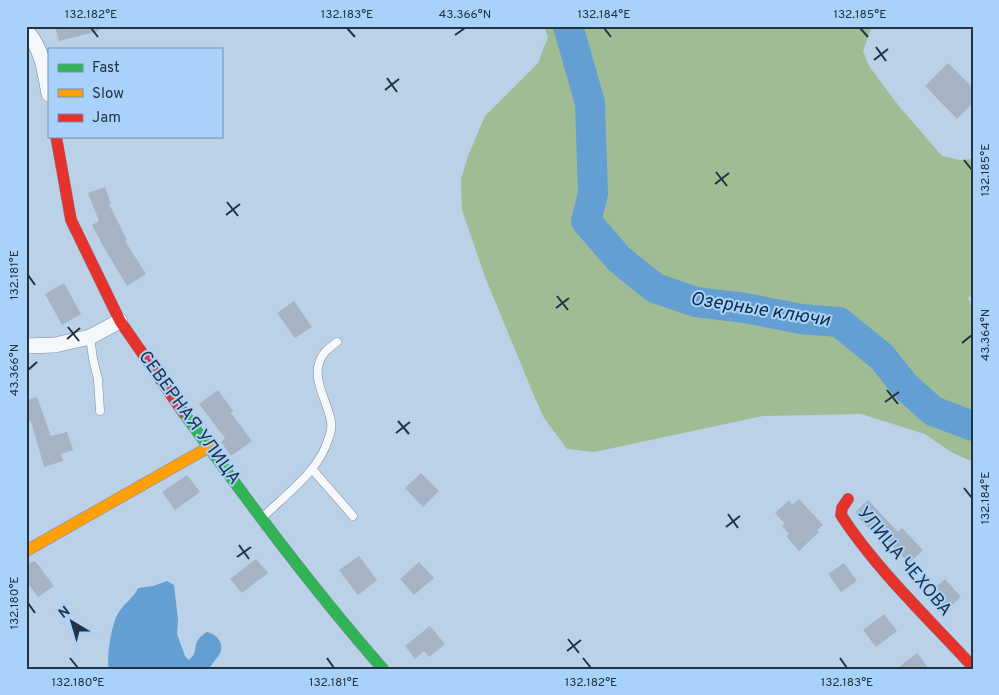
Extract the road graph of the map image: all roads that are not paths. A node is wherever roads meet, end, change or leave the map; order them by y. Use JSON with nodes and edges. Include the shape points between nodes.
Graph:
{"nodes":[{"id":1,"x":26,"y":31,"type":"edge"},
{"id":2,"x":48,"y":88,"type":"edge"},
{"id":3,"x":56,"y":138,"type":"edge"},
{"id":4,"x":120,"y":321,"type":"junction"},
{"id":5,"x":90,"y":337,"type":"junction"},
{"id":6,"x":337,"y":342,"type":"dead end"},
{"id":7,"x":26,"y":346,"type":"edge"},
{"id":8,"x":100,"y":411,"type":"dead end"},
{"id":9,"x":210,"y":447,"type":"junction"},
{"id":10,"x":312,"y":468,"type":"junction"},
{"id":11,"x":848,"y":498,"type":"dead end"},
{"id":12,"x":353,"y":516,"type":"dead end"},
{"id":13,"x":261,"y":519,"type":"junction"},
{"id":14,"x":26,"y":551,"type":"edge"},
{"id":15,"x":973,"y":667,"type":"edge"},
{"id":16,"x":383,"y":669,"type":"edge"}],
"edges":[{"from":1,"to":2,"type":"street","via":[[36,43]]},
{"from":3,"to":4,"type":"street","name":"СЕВЕРНАЯ УЛИЦА","via":[[71,220]]},
{"from":4,"to":5,"type":"street"},
{"from":4,"to":9,"type":"street","name":"СЕВЕРНАЯ УЛИЦА"},
{"from":5,"to":7,"type":"street","via":[[56,345]]},
{"from":5,"to":8,"type":"lane"},
{"from":6,"to":10,"type":"lane","via":[[325,353],[319,366],[318,381],[331,422],[324,452]]},
{"from":9,"to":13,"type":"street","name":"СЕВЕРНАЯ УЛИЦА"},
{"from":9,"to":14,"type":"street"},
{"from":10,"to":12,"type":"lane"},
{"from":10,"to":13,"type":"lane"},
{"from":11,"to":15,"type":"street","name":"УЛИЦА ЧЕХОВА","via":[[841,515],[852,532]]},
{"from":13,"to":16,"type":"street","name":"СЕВЕРНАЯ УЛИЦА"}]}
